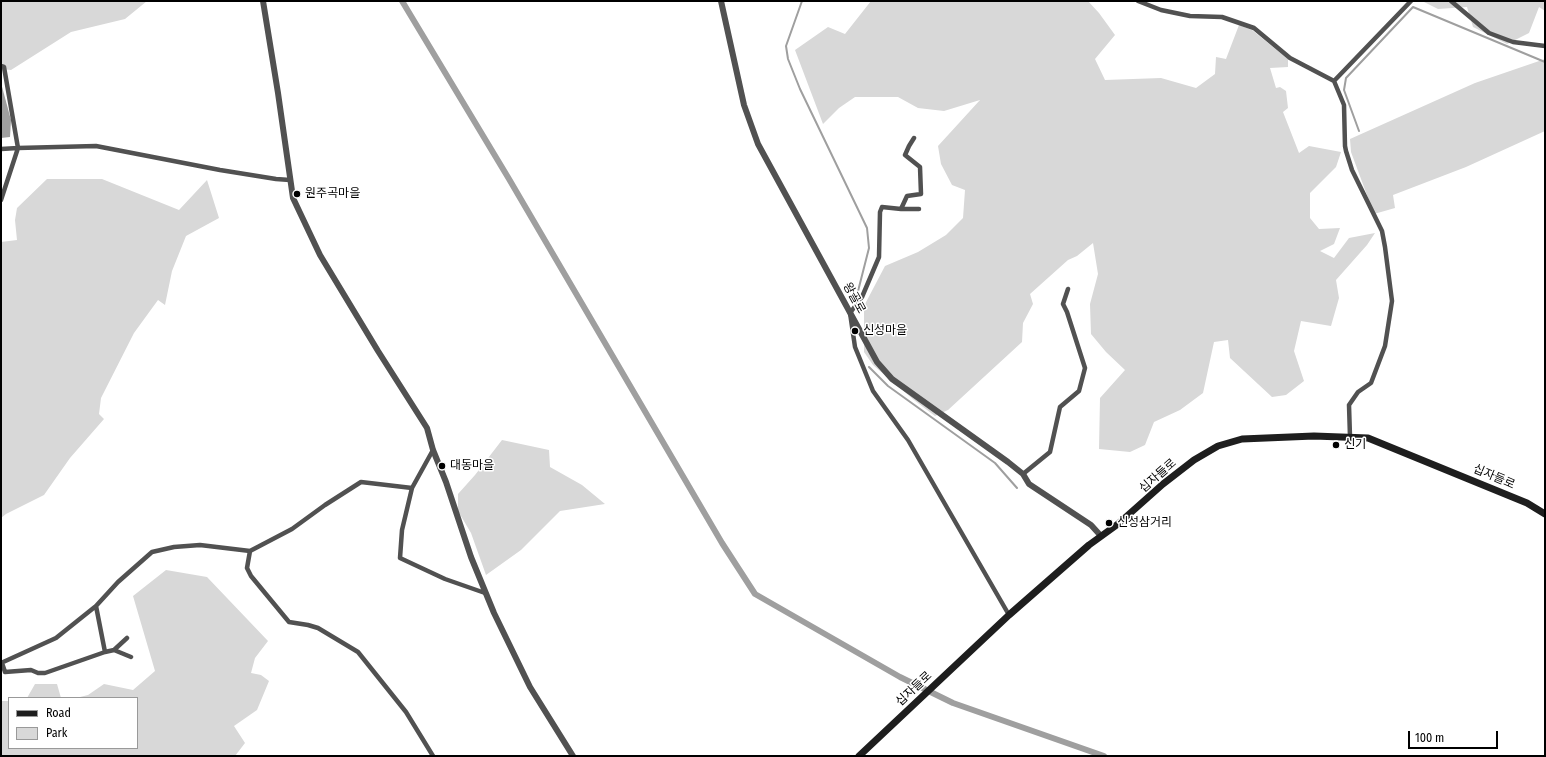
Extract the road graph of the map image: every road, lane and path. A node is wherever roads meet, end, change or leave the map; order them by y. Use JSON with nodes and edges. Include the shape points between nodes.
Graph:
{"nodes":[{"id":1,"x":263,"y":1,"type":"edge"},
{"id":2,"x":721,"y":1,"type":"edge"},
{"id":3,"x":1138,"y":1,"type":"edge"},
{"id":4,"x":1411,"y":1,"type":"edge"},
{"id":5,"x":1451,"y":1,"type":"edge"},
{"id":6,"x":1545,"y":46,"type":"edge"},
{"id":7,"x":1,"y":66,"type":"edge"},
{"id":8,"x":1334,"y":81,"type":"junction"},
{"id":9,"x":914,"y":138,"type":"dead end"},
{"id":10,"x":18,"y":148,"type":"junction"},
{"id":11,"x":1,"y":149,"type":"edge"},
{"id":12,"x":290,"y":180,"type":"junction"},
{"id":13,"x":1,"y":200,"type":"edge"},
{"id":14,"x":901,"y":209,"type":"junction"},
{"id":15,"x":919,"y":209,"type":"dead end"},
{"id":16,"x":1068,"y":288,"type":"dead end"},
{"id":17,"x":850,"y":313,"type":"junction"},
{"id":18,"x":1350,"y":437,"type":"junction"},
{"id":19,"x":433,"y":450,"type":"junction"},
{"id":20,"x":1022,"y":474,"type":"junction"},
{"id":21,"x":412,"y":488,"type":"junction"},
{"id":22,"x":1545,"y":514,"type":"edge"},
{"id":23,"x":1101,"y":536,"type":"junction"},
{"id":24,"x":250,"y":551,"type":"junction"},
{"id":25,"x":485,"y":593,"type":"junction"},
{"id":26,"x":96,"y":606,"type":"junction"},
{"id":27,"x":1009,"y":615,"type":"junction"},
{"id":28,"x":127,"y":638,"type":"dead end"},
{"id":29,"x":114,"y":650,"type":"junction"},
{"id":30,"x":105,"y":652,"type":"junction"},
{"id":31,"x":131,"y":658,"type":"dead end"},
{"id":32,"x":2,"y":663,"type":"edge"},
{"id":33,"x":433,"y":756,"type":"edge"},
{"id":34,"x":573,"y":756,"type":"edge"},
{"id":35,"x":859,"y":756,"type":"edge"}],
"edges":[{"from":1,"to":12,"type":"street"},
{"from":2,"to":17,"type":"street","name":"왕골로","via":[[744,105],[758,144]]},
{"from":3,"to":8,"type":"street","via":[[1161,10],[1190,16],[1222,17],[1254,28],[1290,58]]},
{"from":4,"to":8,"type":"street"},
{"from":5,"to":6,"type":"street","via":[[1489,33],[1513,42]]},
{"from":7,"to":10,"type":"street","via":[[4,67]]},
{"from":8,"to":18,"type":"street","via":[[1344,105],[1345,146],[1352,170],[1382,231],[1392,301],[1385,346],[1371,383],[1358,392],[1349,405]]},
{"from":9,"to":14,"type":"street","via":[[905,155],[920,167],[921,194],[907,196]]},
{"from":10,"to":11,"type":"street"},
{"from":10,"to":12,"type":"street","via":[[96,146],[276,180]]},
{"from":10,"to":13,"type":"street"},
{"from":12,"to":19,"type":"street","via":[[293,198],[310,236],[427,428]]},
{"from":14,"to":15,"type":"street"},
{"from":14,"to":17,"type":"street","via":[[882,207],[879,257],[862,296]]},
{"from":16,"to":20,"type":"street","via":[[1063,304],[1085,368],[1079,392],[1060,407],[1050,452]]},
{"from":17,"to":20,"type":"street","name":"왕골로","via":[[877,362],[892,379]]},
{"from":17,"to":27,"type":"street","via":[[855,347],[873,391],[908,440]]},
{"from":18,"to":22,"type":"main road","name":"십자들로","via":[[1368,438],[1387,445],[1527,503]]},
{"from":18,"to":23,"type":"main road","name":"십자들로","via":[[1242,439],[1218,446],[1194,460]]},
{"from":19,"to":21,"type":"street"},
{"from":19,"to":25,"type":"street"},
{"from":20,"to":23,"type":"street","name":"왕골로","via":[[1029,484],[1091,525]]},
{"from":21,"to":24,"type":"street","via":[[361,482],[292,529]]},
{"from":21,"to":25,"type":"street","via":[[402,530],[400,558]]},
{"from":23,"to":27,"type":"main road","name":"십자들로"},
{"from":24,"to":26,"type":"street","via":[[200,545],[152,552],[118,582]]},
{"from":24,"to":33,"type":"street","via":[[247,568],[251,576],[289,622],[318,628],[358,652],[406,712]]},
{"from":25,"to":34,"type":"street","via":[[530,687]]},
{"from":26,"to":30,"type":"street"},
{"from":26,"to":32,"type":"street","via":[[56,638]]},
{"from":27,"to":35,"type":"main road","name":"십자들로"},
{"from":28,"to":29,"type":"street"},
{"from":29,"to":30,"type":"street"},
{"from":29,"to":31,"type":"street"},
{"from":30,"to":32,"type":"street","via":[[38,673],[31,670],[5,672]]}]}
